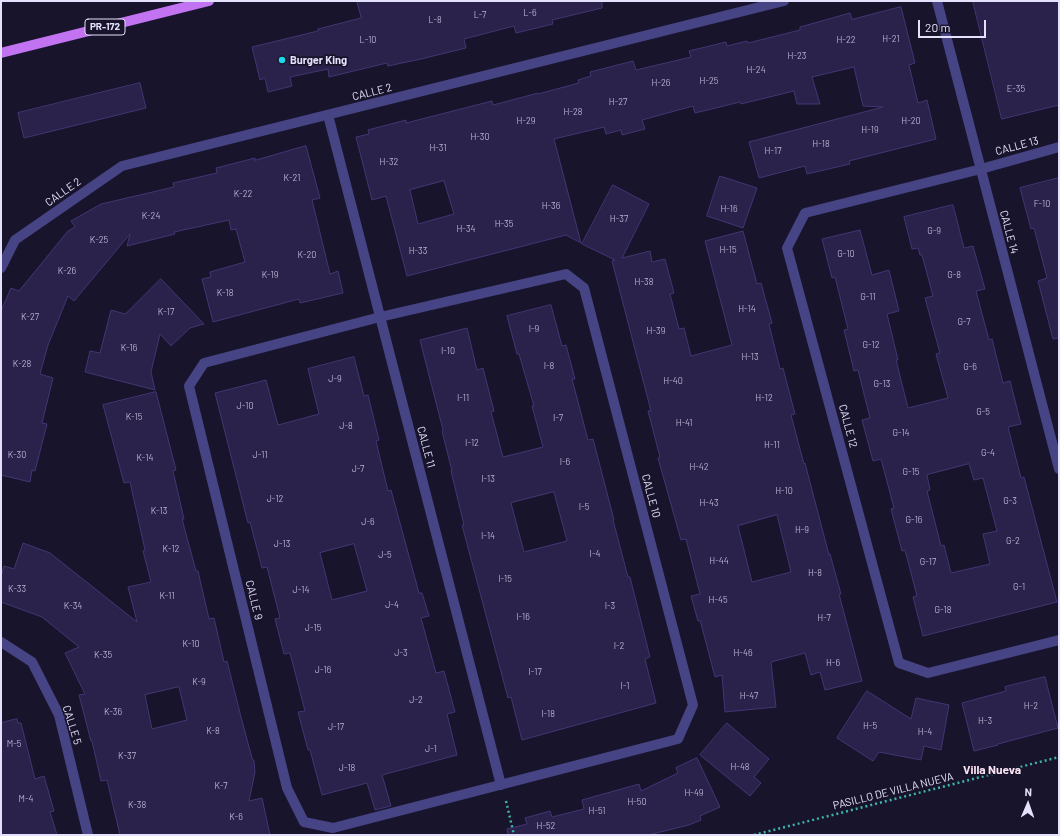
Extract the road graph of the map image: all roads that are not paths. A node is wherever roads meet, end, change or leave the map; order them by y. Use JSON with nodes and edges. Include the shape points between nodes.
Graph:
{"nodes":[{"id":1,"x":209,"y":1,"type":"edge"},
{"id":2,"x":784,"y":1,"type":"edge"},
{"id":3,"x":937,"y":1,"type":"edge"},
{"id":4,"x":1,"y":53,"type":"edge"},
{"id":5,"x":328,"y":115,"type":"junction"},
{"id":6,"x":1059,"y":147,"type":"edge"},
{"id":7,"x":980,"y":168,"type":"junction"},
{"id":8,"x":1,"y":268,"type":"edge"},
{"id":9,"x":380,"y":317,"type":"junction"},
{"id":10,"x":1059,"y":469,"type":"edge"},
{"id":11,"x":1059,"y":640,"type":"edge"},
{"id":12,"x":1,"y":642,"type":"edge"},
{"id":13,"x":502,"y":785,"type":"junction"},
{"id":14,"x":88,"y":835,"type":"edge"}],
"edges":[{"from":1,"to":4,"type":"main road","number":"PR-172"},
{"from":2,"to":5,"type":"street","name":"CALLE 2"},
{"from":3,"to":7,"type":"street","name":"CALLE 14"},
{"from":5,"to":8,"type":"street","name":"CALLE 2","via":[[122,166],[15,240]]},
{"from":5,"to":9,"type":"street","name":"CALLE 11"},
{"from":6,"to":7,"type":"street","name":"CALLE 13"},
{"from":7,"to":10,"type":"street","name":"CALLE 14"},
{"from":7,"to":11,"type":"street","name":"CALLE 12","via":[[805,212],[787,248],[899,663],[928,673]]},
{"from":9,"to":13,"type":"street","name":"CALLE 11"},
{"from":9,"to":13,"type":"street","name":"CALLE 10","via":[[566,274],[584,288],[691,697],[693,705],[678,739]]},
{"from":9,"to":13,"type":"street","name":"CALLE 9","via":[[204,363],[189,386],[288,788],[304,822],[333,828]]},
{"from":12,"to":14,"type":"street","name":"CALLE 5","via":[[32,662],[59,715]]}]}
